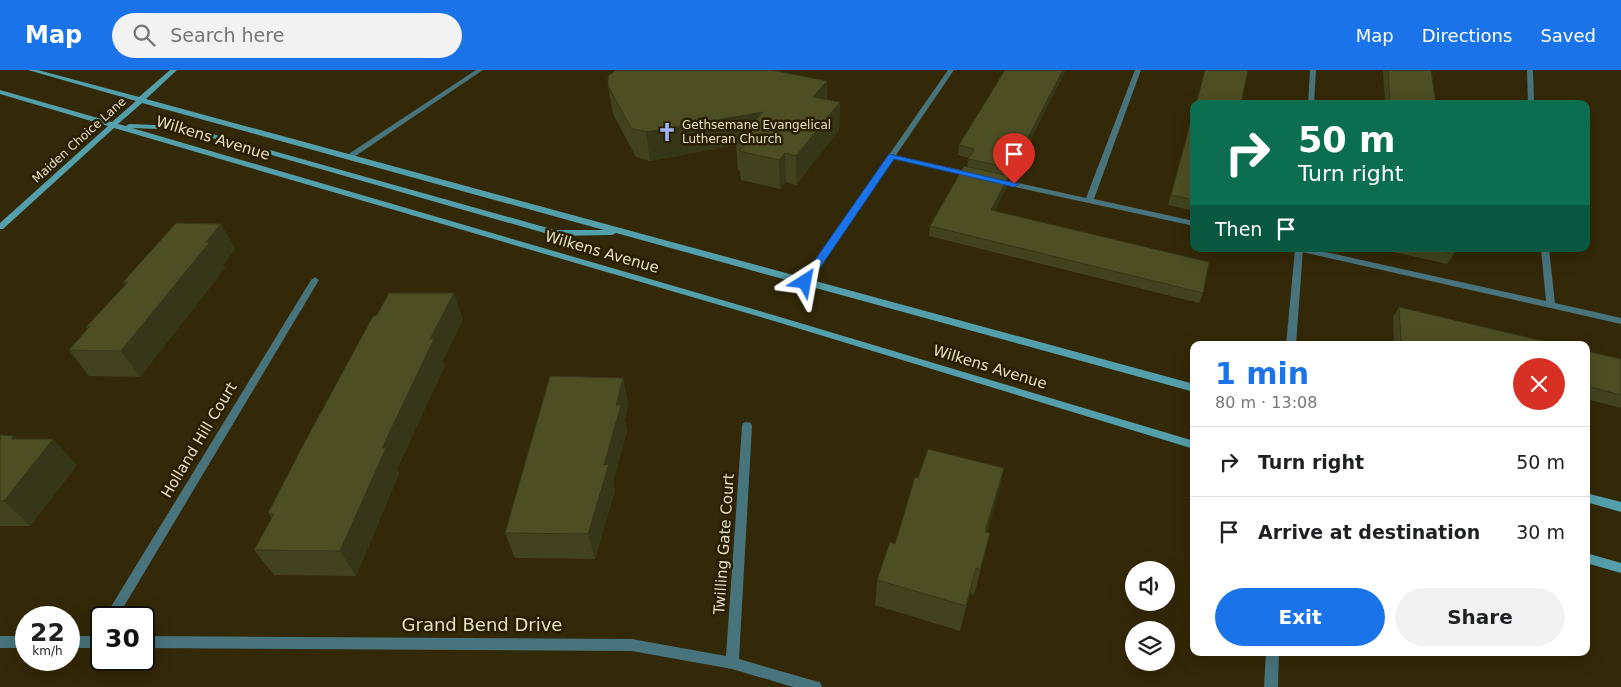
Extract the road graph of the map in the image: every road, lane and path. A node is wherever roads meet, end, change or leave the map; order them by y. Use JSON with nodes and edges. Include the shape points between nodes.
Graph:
{"nodes":[{"id":1,"x":31,"y":70,"type":"edge"},
{"id":2,"x":174,"y":70,"type":"edge"},
{"id":3,"x":480,"y":70,"type":"edge"},
{"id":4,"x":951,"y":70,"type":"edge"},
{"id":5,"x":1138,"y":70,"type":"edge"},
{"id":6,"x":1313,"y":70,"type":"edge"},
{"id":7,"x":1530,"y":70,"type":"edge"},
{"id":8,"x":0,"y":92,"type":"edge"},
{"id":9,"x":1311,"y":100,"type":"edge"},
{"id":10,"x":1531,"y":100,"type":"edge"},
{"id":11,"x":139,"y":101,"type":"junction"},
{"id":12,"x":113,"y":125,"type":"junction"},
{"id":13,"x":892,"y":156,"type":"junction"},
{"id":14,"x":348,"y":157,"type":"junction"},
{"id":15,"x":1089,"y":201,"type":"junction"},
{"id":16,"x":1190,"y":223,"type":"edge"},
{"id":17,"x":0,"y":227,"type":"edge"},
{"id":18,"x":627,"y":232,"type":"junction"},
{"id":19,"x":1300,"y":252,"type":"edge"},
{"id":20,"x":1313,"y":252,"type":"edge"},
{"id":21,"x":1545,"y":252,"type":"edge"},
{"id":22,"x":315,"y":280,"type":"dead end"},
{"id":23,"x":805,"y":282,"type":"junction"},
{"id":24,"x":1551,"y":305,"type":"junction"},
{"id":25,"x":1621,"y":321,"type":"edge"},
{"id":26,"x":1291,"y":341,"type":"edge"},
{"id":27,"x":1190,"y":387,"type":"edge"},
{"id":28,"x":748,"y":426,"type":"dead end"},
{"id":29,"x":1190,"y":444,"type":"edge"},
{"id":30,"x":1590,"y":499,"type":"edge"},
{"id":31,"x":1621,"y":507,"type":"edge"},
{"id":32,"x":1590,"y":559,"type":"edge"},
{"id":33,"x":1621,"y":568,"type":"edge"},
{"id":34,"x":117,"y":606,"type":"edge"},
{"id":35,"x":0,"y":642,"type":"edge"},
{"id":36,"x":15,"y":642,"type":"edge"},
{"id":37,"x":155,"y":642,"type":"edge"},
{"id":38,"x":1273,"y":656,"type":"edge"},
{"id":39,"x":732,"y":663,"type":"junction"},
{"id":40,"x":815,"y":687,"type":"edge"},
{"id":41,"x":1271,"y":687,"type":"edge"}],
"edges":[{"from":1,"to":11,"type":"main road","name":"Wilkens Avenue"},
{"from":2,"to":11,"type":"main road","name":"Maiden Choice Lane"},
{"from":3,"to":14,"type":"street"},
{"from":4,"to":13,"type":"street"},
{"from":5,"to":15,"type":"street"},
{"from":6,"to":9,"type":"street"},
{"from":7,"to":10,"type":"street"},
{"from":8,"to":12,"type":"main road","name":"Wilkens Avenue"},
{"from":11,"to":12,"type":"main road","name":"Maiden Choice Lane"},
{"from":11,"to":14,"type":"main road","name":"Wilkens Avenue"},
{"from":12,"to":17,"type":"main road","name":"Maiden Choice Lane"},
{"from":12,"to":18,"type":"main road","via":[[184,128],[554,233]]},
{"from":12,"to":29,"type":"main road","name":"Wilkens Avenue"},
{"from":13,"to":15,"type":"street"},
{"from":13,"to":23,"type":"street"},
{"from":14,"to":18,"type":"main road","name":"Wilkens Avenue"},
{"from":15,"to":16,"type":"street"},
{"from":18,"to":23,"type":"main road","name":"Wilkens Avenue"},
{"from":19,"to":26,"type":"street"},
{"from":20,"to":24,"type":"street"},
{"from":21,"to":24,"type":"street"},
{"from":22,"to":34,"type":"street","name":"Holland Hill Court"},
{"from":23,"to":27,"type":"main road","name":"Wilkens Avenue"},
{"from":24,"to":25,"type":"street"},
{"from":28,"to":39,"type":"street","name":"Twilling Gate Court"},
{"from":30,"to":31,"type":"main road"},
{"from":32,"to":33,"type":"main road"},
{"from":35,"to":36,"type":"street"},
{"from":37,"to":39,"type":"street","name":"Grand Bend Drive","via":[[632,645]]},
{"from":38,"to":41,"type":"street"},
{"from":39,"to":40,"type":"street","name":"Grand Bend Drive"}]}
